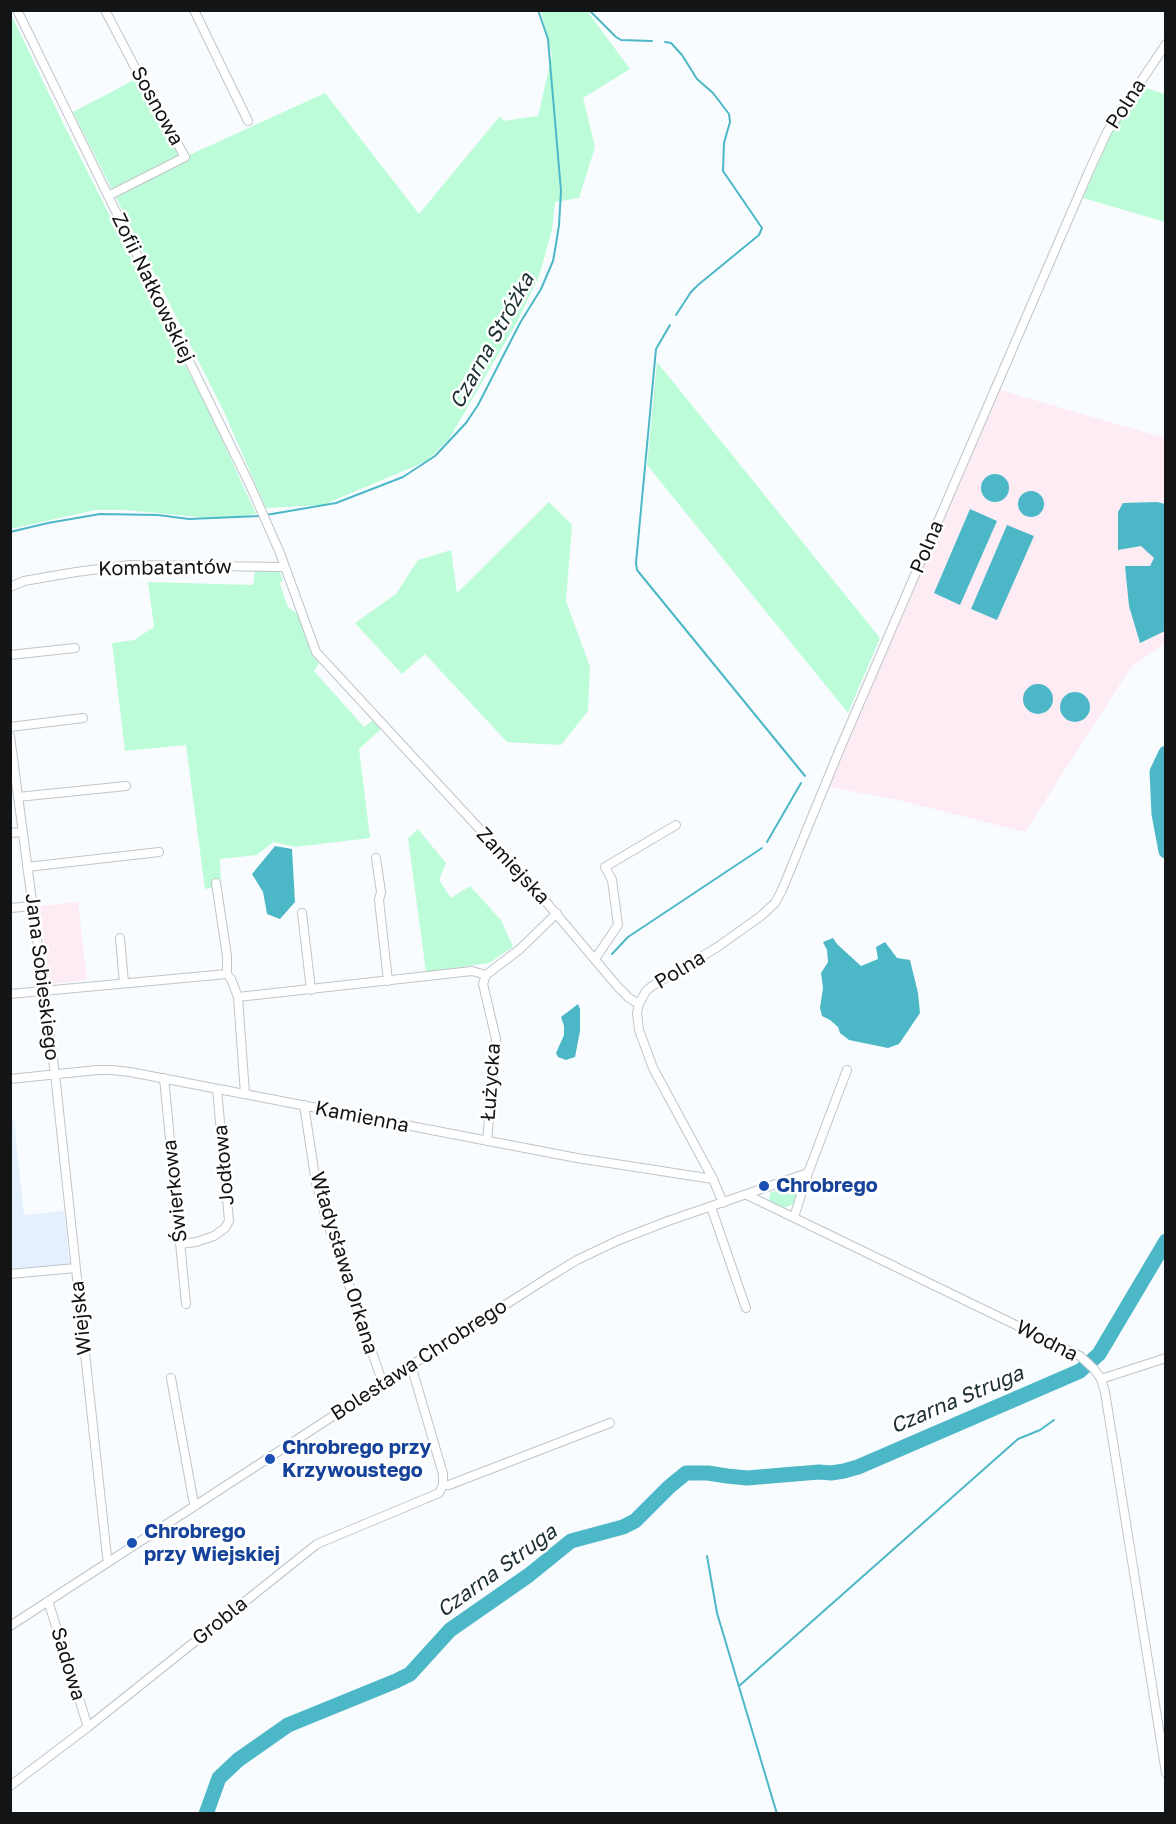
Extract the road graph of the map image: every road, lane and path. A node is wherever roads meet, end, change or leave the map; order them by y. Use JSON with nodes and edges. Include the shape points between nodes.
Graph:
{"nodes":[{"id":1,"x":17,"y":10,"type":"edge"},
{"id":2,"x":105,"y":10,"type":"edge"},
{"id":3,"x":194,"y":10,"type":"edge"},
{"id":4,"x":1166,"y":44,"type":"edge"},
{"id":5,"x":248,"y":121,"type":"dead end"},
{"id":6,"x":108,"y":196,"type":"junction"},
{"id":7,"x":285,"y":567,"type":"junction"},
{"id":8,"x":10,"y":587,"type":"edge"},
{"id":9,"x":75,"y":648,"type":"dead end"},
{"id":10,"x":10,"y":655,"type":"edge"},
{"id":11,"x":83,"y":718,"type":"dead end"},
{"id":12,"x":10,"y":727,"type":"edge"},
{"id":13,"x":10,"y":736,"type":"edge"},
{"id":14,"x":12,"y":761,"type":"edge"},
{"id":15,"x":126,"y":786,"type":"dead end"},
{"id":16,"x":18,"y":798,"type":"junction"},
{"id":17,"x":676,"y":825,"type":"dead end"},
{"id":18,"x":23,"y":832,"type":"junction"},
{"id":19,"x":10,"y":833,"type":"edge"},
{"id":20,"x":159,"y":852,"type":"dead end"},
{"id":21,"x":376,"y":858,"type":"dead end"},
{"id":22,"x":27,"y":867,"type":"junction"},
{"id":23,"x":216,"y":883,"type":"dead end"},
{"id":24,"x":33,"y":906,"type":"junction"},
{"id":25,"x":10,"y":908,"type":"edge"},
{"id":26,"x":302,"y":913,"type":"dead end"},
{"id":27,"x":557,"y":914,"type":"junction"},
{"id":28,"x":120,"y":938,"type":"dead end"},
{"id":29,"x":595,"y":959,"type":"junction"},
{"id":30,"x":227,"y":974,"type":"junction"},
{"id":31,"x":486,"y":975,"type":"junction"},
{"id":32,"x":388,"y":981,"type":"junction"},
{"id":33,"x":124,"y":983,"type":"junction"},
{"id":34,"x":44,"y":990,"type":"junction"},
{"id":35,"x":311,"y":990,"type":"junction"},
{"id":36,"x":10,"y":994,"type":"edge"},
{"id":37,"x":238,"y":997,"type":"junction"},
{"id":38,"x":639,"y":1004,"type":"junction"},
{"id":39,"x":847,"y":1070,"type":"dead end"},
{"id":40,"x":55,"y":1074,"type":"junction"},
{"id":41,"x":164,"y":1078,"type":"junction"},
{"id":42,"x":10,"y":1079,"type":"edge"},
{"id":43,"x":217,"y":1089,"type":"junction"},
{"id":44,"x":245,"y":1094,"type":"junction"},
{"id":45,"x":304,"y":1105,"type":"junction"},
{"id":46,"x":487,"y":1141,"type":"junction"},
{"id":47,"x":808,"y":1173,"type":"junction"},
{"id":48,"x":713,"y":1179,"type":"junction"},
{"id":49,"x":747,"y":1195,"type":"junction"},
{"id":50,"x":723,"y":1203,"type":"junction"},
{"id":51,"x":711,"y":1207,"type":"junction"},
{"id":52,"x":794,"y":1217,"type":"junction"},
{"id":53,"x":180,"y":1244,"type":"junction"},
{"id":54,"x":76,"y":1268,"type":"junction"},
{"id":55,"x":10,"y":1274,"type":"edge"},
{"id":56,"x":186,"y":1304,"type":"dead end"},
{"id":57,"x":746,"y":1308,"type":"dead end"},
{"id":58,"x":1166,"y":1358,"type":"edge"},
{"id":59,"x":411,"y":1365,"type":"junction"},
{"id":60,"x":171,"y":1378,"type":"dead end"},
{"id":61,"x":1101,"y":1379,"type":"junction"},
{"id":62,"x":383,"y":1384,"type":"junction"},
{"id":63,"x":610,"y":1423,"type":"dead end"},
{"id":64,"x":443,"y":1485,"type":"junction"},
{"id":65,"x":195,"y":1506,"type":"junction"},
{"id":66,"x":109,"y":1562,"type":"junction"},
{"id":67,"x":48,"y":1601,"type":"junction"},
{"id":68,"x":11,"y":1625,"type":"edge"},
{"id":69,"x":88,"y":1727,"type":"junction"},
{"id":70,"x":1166,"y":1773,"type":"edge"},
{"id":71,"x":10,"y":1786,"type":"edge"}],
"edges":[{"from":1,"to":6,"type":"street","name":"Zofii Nałkowskiej"},
{"from":2,"to":6,"type":"street","name":"Sosnowa","via":[[185,157]]},
{"from":3,"to":5,"type":"street"},
{"from":4,"to":38,"type":"street","name":"Polna","via":[[1107,132],[1090,169],[775,903],[716,948],[652,986]]},
{"from":6,"to":7,"type":"street","name":"Zofii Nałkowskiej","via":[[264,516]]},
{"from":7,"to":8,"type":"street","name":"Kombatantów","via":[[130,565],[24,581]]},
{"from":7,"to":27,"type":"street","name":"Zamiejska","via":[[310,641],[323,661]]},
{"from":9,"to":10,"type":"street"},
{"from":11,"to":12,"type":"street"},
{"from":13,"to":14,"type":"street","name":"Jana Sobieskiego"},
{"from":14,"to":16,"type":"street","name":"Jana Sobieskiego"},
{"from":15,"to":16,"type":"street"},
{"from":16,"to":18,"type":"street","name":"Jana Sobieskiego"},
{"from":17,"to":29,"type":"street","via":[[605,867],[612,880],[618,925]]},
{"from":18,"to":19,"type":"street"},
{"from":18,"to":22,"type":"street","name":"Jana Sobieskiego"},
{"from":20,"to":22,"type":"street"},
{"from":21,"to":32,"type":"street"},
{"from":22,"to":24,"type":"street","name":"Jana Sobieskiego"},
{"from":23,"to":30,"type":"street"},
{"from":24,"to":25,"type":"street"},
{"from":24,"to":34,"type":"street","name":"Jana Sobieskiego"},
{"from":26,"to":35,"type":"street"},
{"from":27,"to":29,"type":"street","name":"Zamiejska"},
{"from":27,"to":31,"type":"street"},
{"from":28,"to":33,"type":"street"},
{"from":29,"to":38,"type":"street","name":"Zamiejska","via":[[618,987]]},
{"from":30,"to":33,"type":"street"},
{"from":30,"to":37,"type":"street"},
{"from":31,"to":32,"type":"street","via":[[472,971]]},
{"from":31,"to":46,"type":"street","name":"Łużycka","via":[[483,984],[496,1039]]},
{"from":32,"to":35,"type":"street"},
{"from":33,"to":34,"type":"street"},
{"from":34,"to":36,"type":"street"},
{"from":34,"to":40,"type":"street","name":"Jana Sobieskiego"},
{"from":35,"to":37,"type":"street"},
{"from":37,"to":44,"type":"street"},
{"from":38,"to":48,"type":"street","via":[[639,1030],[653,1068]]},
{"from":39,"to":47,"type":"street"},
{"from":40,"to":41,"type":"street","name":"Kamienna","via":[[112,1070]]},
{"from":40,"to":42,"type":"street","name":"Kamienna"},
{"from":40,"to":54,"type":"street","name":"Wiejska"},
{"from":41,"to":43,"type":"street","name":"Kamienna"},
{"from":41,"to":53,"type":"street","name":"Świerkowa"},
{"from":43,"to":44,"type":"street","name":"Kamienna"},
{"from":43,"to":53,"type":"street","name":"Jodłowa","via":[[229,1221],[214,1236]]},
{"from":44,"to":45,"type":"street","name":"Kamienna"},
{"from":45,"to":46,"type":"street","name":"Kamienna"},
{"from":45,"to":62,"type":"street","name":"Władysława Orkana","via":[[316,1183]]},
{"from":46,"to":48,"type":"street","name":"Kamienna"},
{"from":47,"to":49,"type":"street"},
{"from":47,"to":52,"type":"street"},
{"from":48,"to":50,"type":"street"},
{"from":49,"to":50,"type":"street"},
{"from":49,"to":52,"type":"street","name":"Wodna"},
{"from":50,"to":51,"type":"street","name":"Bolesława Chrobrego"},
{"from":51,"to":57,"type":"street"},
{"from":51,"to":59,"type":"street","name":"Bolesława Chrobrego","via":[[619,1240],[577,1260]]},
{"from":52,"to":61,"type":"street","name":"Wodna","via":[[1080,1356]]},
{"from":53,"to":56,"type":"street","name":"Świerkowa"},
{"from":54,"to":55,"type":"street"},
{"from":54,"to":66,"type":"street","name":"Wiejska"},
{"from":58,"to":61,"type":"street"},
{"from":59,"to":62,"type":"street","name":"Bolesława Chrobrego"},
{"from":59,"to":64,"type":"street"},
{"from":60,"to":65,"type":"street"},
{"from":61,"to":70,"type":"street","name":"Wodna"},
{"from":62,"to":65,"type":"street","name":"Bolesława Chrobrego"},
{"from":63,"to":64,"type":"street","name":"Grobla"},
{"from":64,"to":69,"type":"street","name":"Grobla","via":[[440,1492],[419,1502],[317,1544]]},
{"from":65,"to":66,"type":"street","name":"Bolesława Chrobrego"},
{"from":66,"to":67,"type":"street","name":"Bolesława Chrobrego"},
{"from":67,"to":68,"type":"street","name":"Bolesława Chrobrego"},
{"from":67,"to":69,"type":"street","name":"Sadowa"},
{"from":69,"to":71,"type":"street","name":"Grobla"}]}
